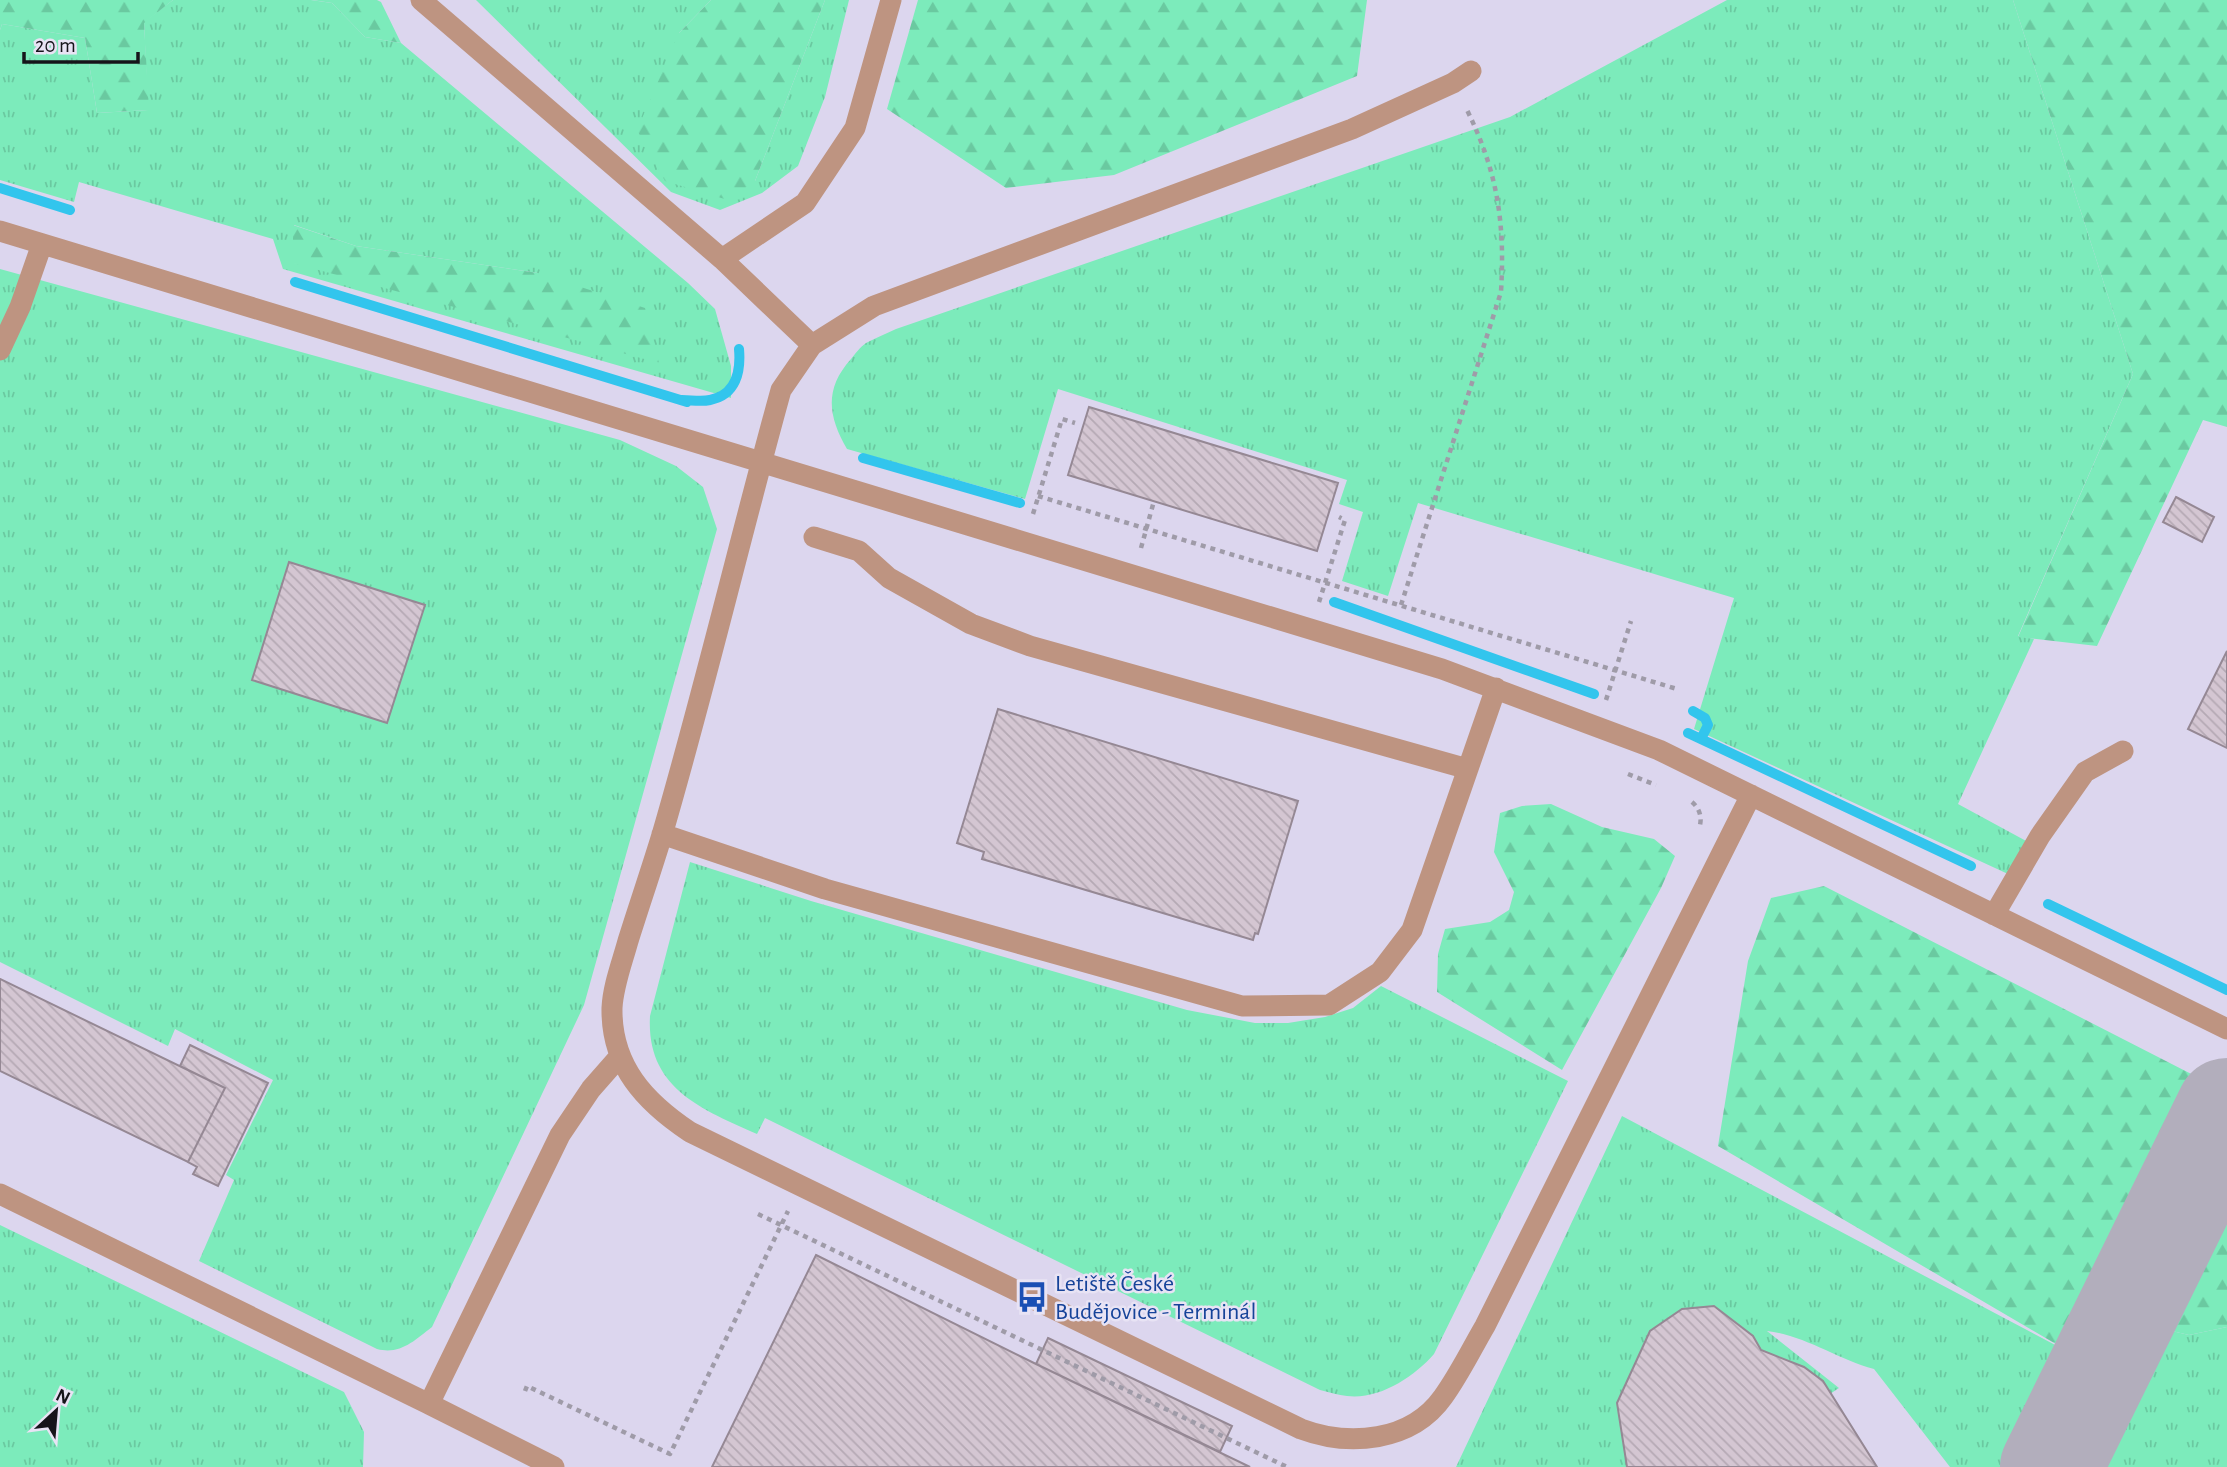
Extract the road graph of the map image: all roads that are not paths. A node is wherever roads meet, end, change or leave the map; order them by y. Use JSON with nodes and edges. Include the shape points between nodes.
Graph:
{"nodes":[{"id":1,"x":421,"y":0,"type":"edge"},
{"id":2,"x":891,"y":0,"type":"edge"},
{"id":3,"x":1462,"y":77,"type":"road end"},
{"id":4,"x":0,"y":230,"type":"edge"},
{"id":5,"x":42,"y":244,"type":"junction"},
{"id":6,"x":722,"y":259,"type":"junction"},
{"id":7,"x":812,"y":345,"type":"junction"},
{"id":8,"x":0,"y":350,"type":"edge"},
{"id":9,"x":761,"y":463,"type":"junction"},
{"id":10,"x":814,"y":537,"type":"dead end"},
{"id":11,"x":1496,"y":688,"type":"junction"},
{"id":12,"x":2123,"y":751,"type":"dead end"},
{"id":13,"x":1468,"y":769,"type":"junction"},
{"id":14,"x":1751,"y":795,"type":"junction"},
{"id":15,"x":662,"y":834,"type":"junction"},
{"id":16,"x":1994,"y":915,"type":"junction"},
{"id":17,"x":2227,"y":1029,"type":"edge"},
{"id":18,"x":620,"y":1056,"type":"junction"},
{"id":19,"x":0,"y":1194,"type":"edge"},
{"id":20,"x":429,"y":1404,"type":"junction"},
{"id":21,"x":554,"y":1467,"type":"edge"}],
"edges":[{"from":1,"to":6,"type":"lane"},
{"from":2,"to":6,"type":"lane","via":[[855,128],[805,203]]},
{"from":3,"to":7,"type":"lane","via":[[1352,129],[874,306]]},
{"from":4,"to":5,"type":"lane"},
{"from":5,"to":8,"type":"lane"},
{"from":5,"to":9,"type":"lane"},
{"from":6,"to":7,"type":"lane"},
{"from":7,"to":9,"type":"lane","via":[[781,390]]},
{"from":9,"to":11,"type":"lane"},
{"from":9,"to":15,"type":"lane"},
{"from":10,"to":13,"type":"lane","via":[[859,551],[890,578],[971,624],[1030,646]]},
{"from":11,"to":13,"type":"lane"},
{"from":11,"to":14,"type":"lane","via":[[1658,750]]},
{"from":12,"to":16,"type":"lane","via":[[2085,772],[2040,836]]},
{"from":13,"to":15,"type":"lane","via":[[1412,930],[1380,972],[1329,1005],[1242,1006],[825,889]]},
{"from":14,"to":16,"type":"lane"},
{"from":14,"to":18,"type":"lane","via":[[1485,1326],[1443,1398],[1429,1413],[1408,1428],[1376,1438],[1325,1437],[1301,1429],[690,1132],[639,1088]]},
{"from":15,"to":18,"type":"lane","via":[[618,975],[612,1008]]},
{"from":16,"to":17,"type":"lane"},
{"from":18,"to":20,"type":"lane","via":[[560,1135]]},
{"from":19,"to":20,"type":"lane"},
{"from":20,"to":21,"type":"lane"}]}
